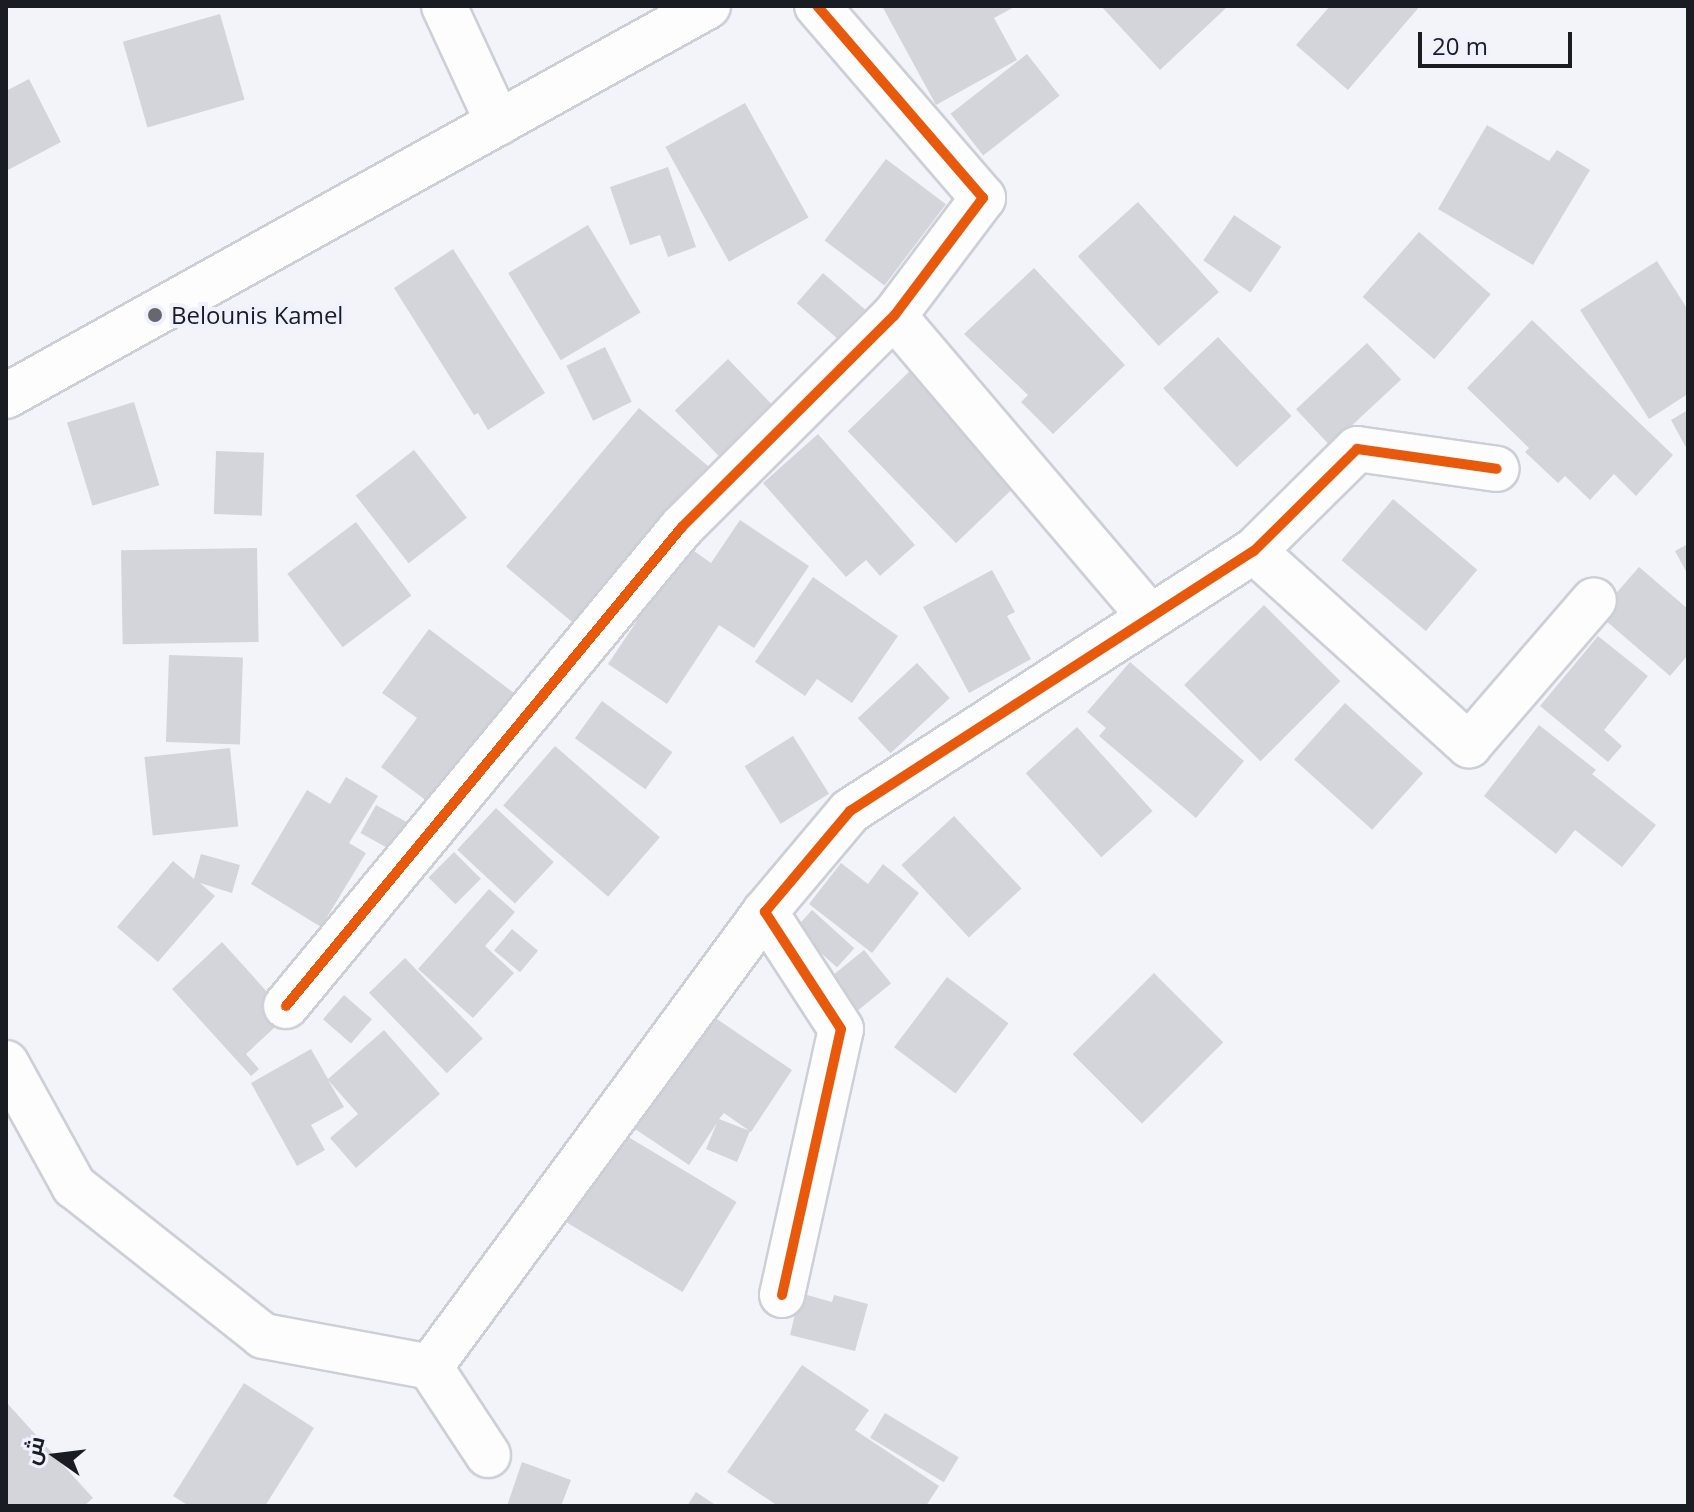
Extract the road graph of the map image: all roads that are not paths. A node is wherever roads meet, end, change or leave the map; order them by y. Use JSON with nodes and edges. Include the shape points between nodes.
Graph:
{"nodes":[{"id":1,"x":444,"y":6,"type":"edge"},
{"id":2,"x":708,"y":6,"type":"edge"},
{"id":3,"x":817,"y":6,"type":"edge"},
{"id":4,"x":498,"y":123,"type":"junction"},
{"id":5,"x":894,"y":316,"type":"junction"},
{"id":6,"x":6,"y":396,"type":"edge"},
{"id":7,"x":1497,"y":469,"type":"dead end"},
{"id":8,"x":1254,"y":551,"type":"junction"},
{"id":9,"x":1594,"y":600,"type":"dead end"},
{"id":10,"x":1149,"y":616,"type":"junction"},
{"id":11,"x":765,"y":912,"type":"junction"},
{"id":12,"x":286,"y":1006,"type":"dead end"},
{"id":13,"x":6,"y":1063,"type":"edge"},
{"id":14,"x":782,"y":1295,"type":"dead end"},
{"id":15,"x":430,"y":1367,"type":"junction"},
{"id":16,"x":488,"y":1455,"type":"dead end"}],
"edges":[{"from":1,"to":4,"type":"street"},
{"from":2,"to":4,"type":"street"},
{"from":3,"to":5,"type":"street","via":[[983,198]]},
{"from":4,"to":6,"type":"street"},
{"from":5,"to":10,"type":"street"},
{"from":5,"to":12,"type":"street","via":[[682,527]]},
{"from":7,"to":8,"type":"street","via":[[1357,449]]},
{"from":8,"to":9,"type":"street","via":[[1469,745]]},
{"from":8,"to":10,"type":"street"},
{"from":10,"to":11,"type":"street","via":[[850,811]]},
{"from":11,"to":14,"type":"street","via":[[841,1029]]},
{"from":11,"to":15,"type":"street"},
{"from":13,"to":15,"type":"street","via":[[74,1186],[263,1336]]},
{"from":15,"to":16,"type":"street"}]}
